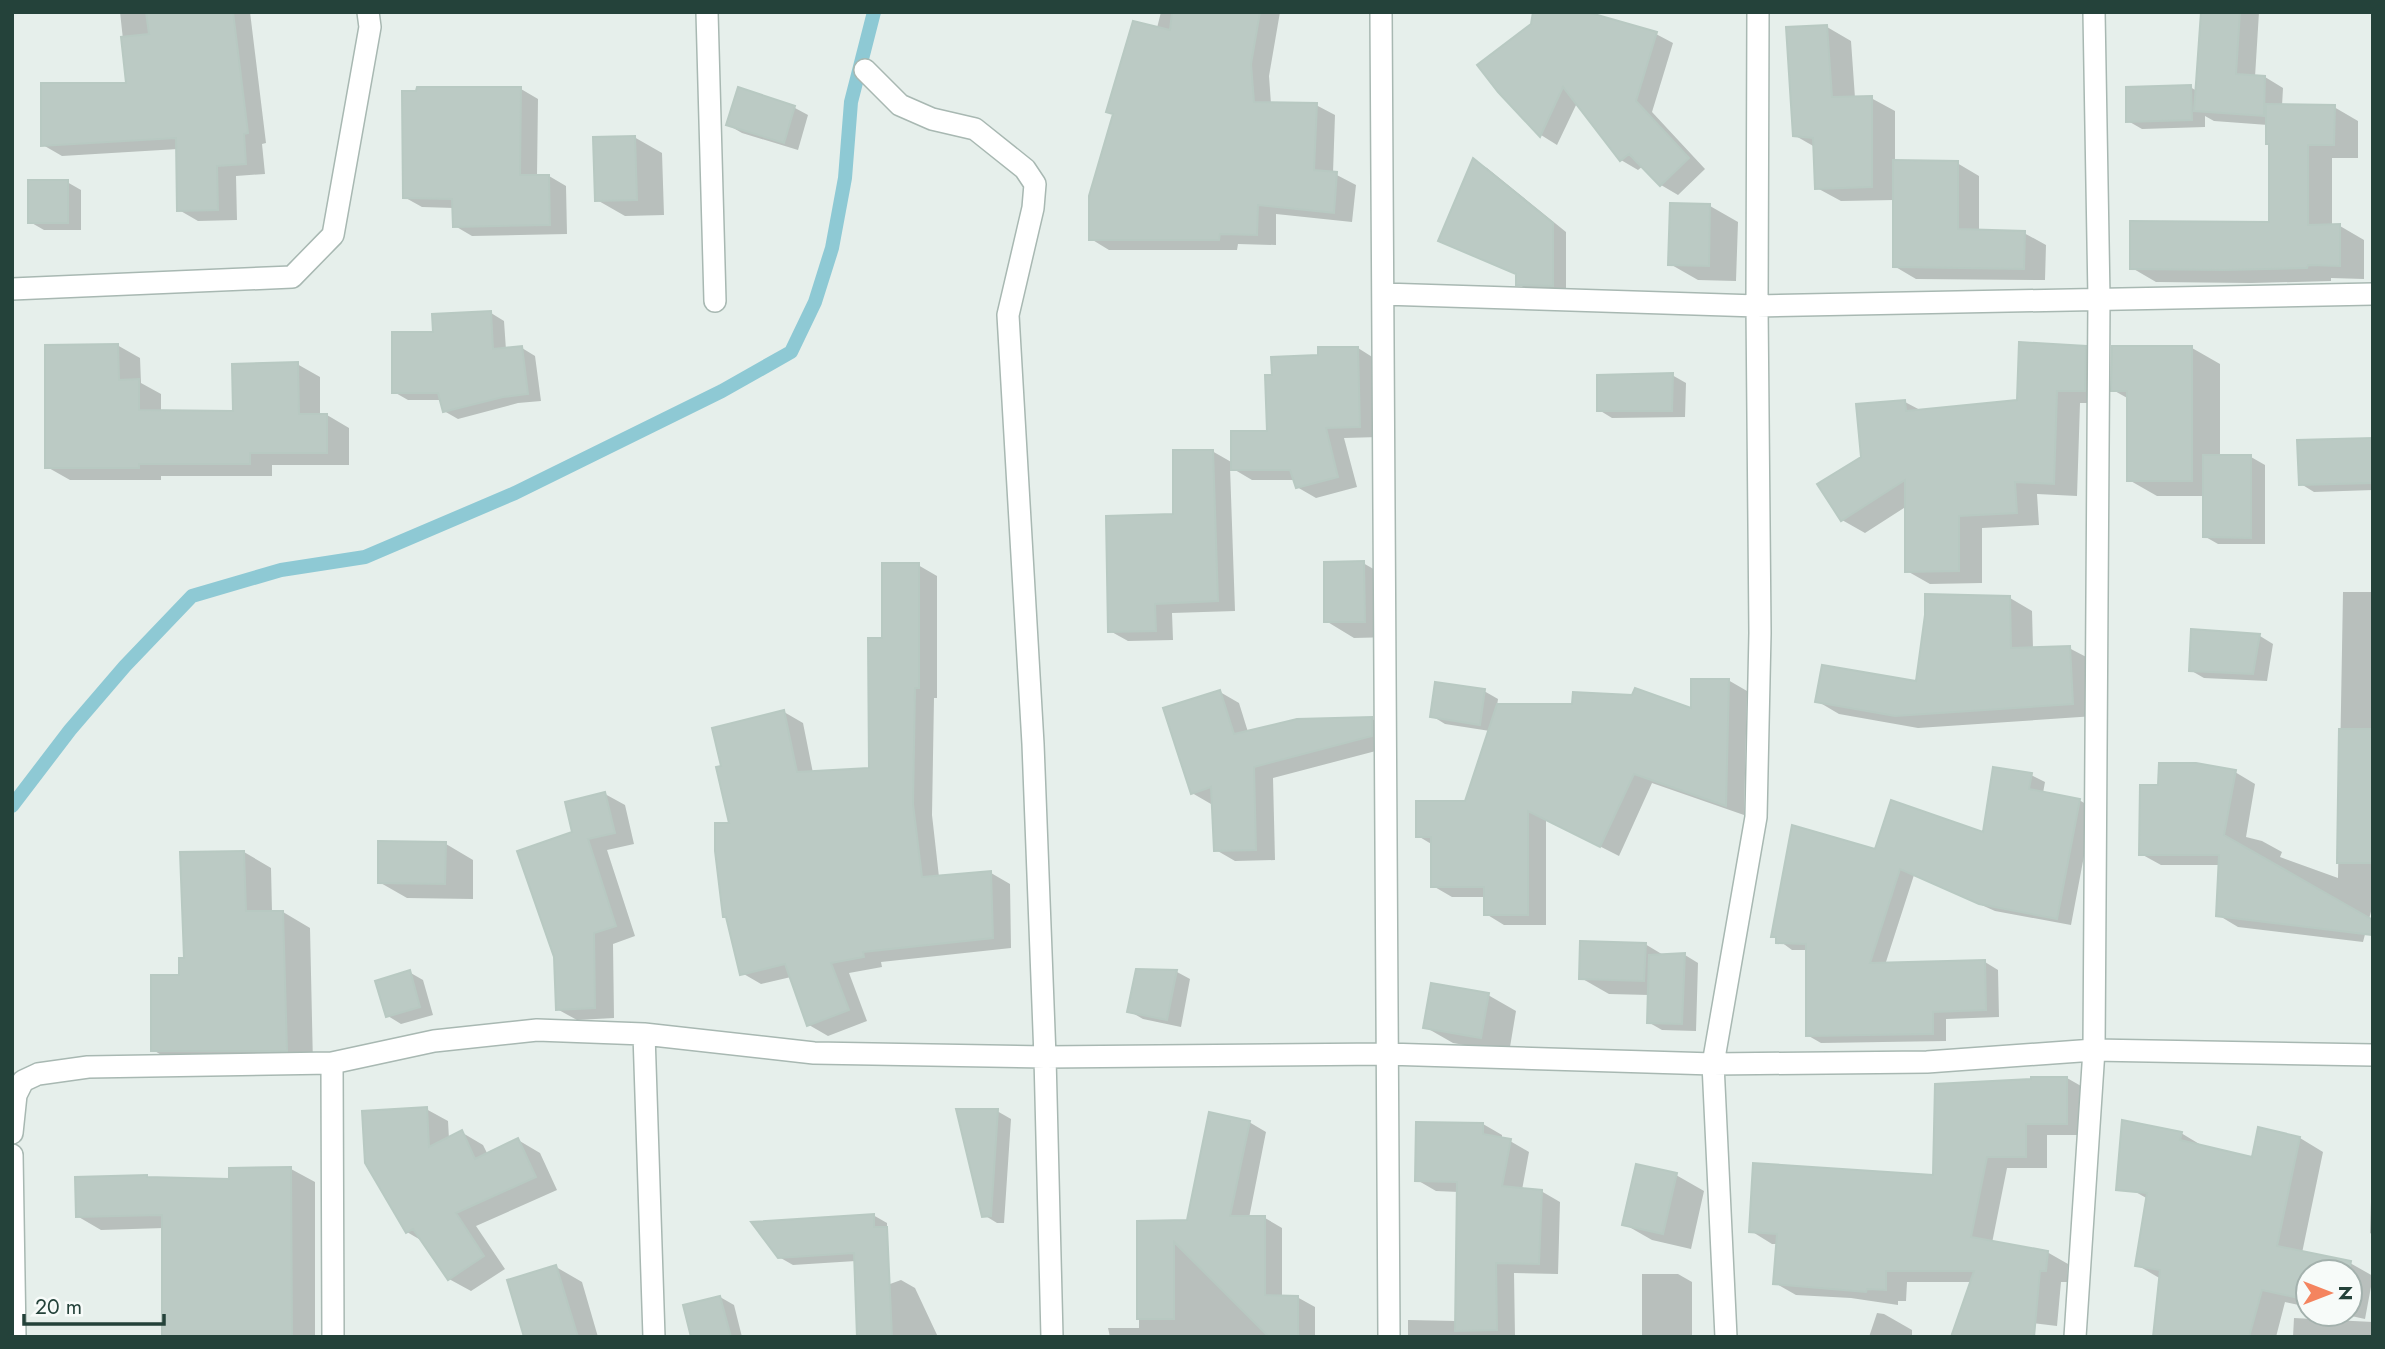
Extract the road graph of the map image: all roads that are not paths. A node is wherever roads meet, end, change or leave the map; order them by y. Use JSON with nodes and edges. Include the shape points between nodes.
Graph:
{"nodes":[{"id":1,"x":368,"y":12,"type":"edge"},
{"id":2,"x":707,"y":12,"type":"edge"},
{"id":3,"x":1381,"y":12,"type":"edge"},
{"id":4,"x":1758,"y":12,"type":"edge"},
{"id":5,"x":2094,"y":12,"type":"edge"},
{"id":6,"x":865,"y":70,"type":"dead end"},
{"id":7,"x":12,"y":289,"type":"edge"},
{"id":8,"x":1382,"y":294,"type":"junction"},
{"id":9,"x":2373,"y":294,"type":"edge"},
{"id":10,"x":2099,"y":298,"type":"junction"},
{"id":11,"x":715,"y":301,"type":"dead end"},
{"id":12,"x":1757,"y":306,"type":"junction"},
{"id":13,"x":644,"y":1034,"type":"junction"},
{"id":14,"x":2094,"y":1050,"type":"junction"},
{"id":15,"x":1386,"y":1054,"type":"junction"},
{"id":16,"x":2373,"y":1055,"type":"edge"},
{"id":17,"x":1045,"y":1057,"type":"junction"},
{"id":18,"x":332,"y":1063,"type":"junction"},
{"id":19,"x":1713,"y":1064,"type":"junction"},
{"id":20,"x":12,"y":1133,"type":"edge"},
{"id":21,"x":12,"y":1155,"type":"edge"},
{"id":22,"x":15,"y":1337,"type":"edge"},
{"id":23,"x":333,"y":1337,"type":"edge"},
{"id":24,"x":654,"y":1337,"type":"edge"},
{"id":25,"x":1052,"y":1337,"type":"edge"},
{"id":26,"x":1389,"y":1337,"type":"edge"},
{"id":27,"x":1726,"y":1337,"type":"edge"},
{"id":28,"x":2075,"y":1337,"type":"edge"}],
"edges":[{"from":1,"to":7,"type":"street","via":[[370,27],[333,234],[292,277]]},
{"from":2,"to":11,"type":"street"},
{"from":3,"to":8,"type":"street"},
{"from":4,"to":12,"type":"street"},
{"from":5,"to":10,"type":"street"},
{"from":6,"to":17,"type":"street","via":[[900,105],[932,119],[975,129],[1025,169],[1035,184],[1008,315],[1033,744]]},
{"from":8,"to":12,"type":"street"},
{"from":8,"to":15,"type":"street"},
{"from":9,"to":10,"type":"street"},
{"from":10,"to":12,"type":"street"},
{"from":10,"to":14,"type":"street"},
{"from":12,"to":19,"type":"street","via":[[1760,633],[1756,817]]},
{"from":13,"to":17,"type":"street","via":[[814,1053]]},
{"from":13,"to":18,"type":"street","via":[[537,1030],[434,1041]]},
{"from":13,"to":24,"type":"street"},
{"from":14,"to":16,"type":"street"},
{"from":14,"to":19,"type":"street","via":[[1927,1062]]},
{"from":14,"to":28,"type":"street"},
{"from":15,"to":17,"type":"street"},
{"from":15,"to":19,"type":"street"},
{"from":15,"to":26,"type":"street"},
{"from":17,"to":25,"type":"street"},
{"from":18,"to":20,"type":"street","via":[[88,1067],[38,1074],[23,1080],[16,1095]]},
{"from":18,"to":23,"type":"street"},
{"from":19,"to":27,"type":"street"},
{"from":21,"to":22,"type":"street"}]}
